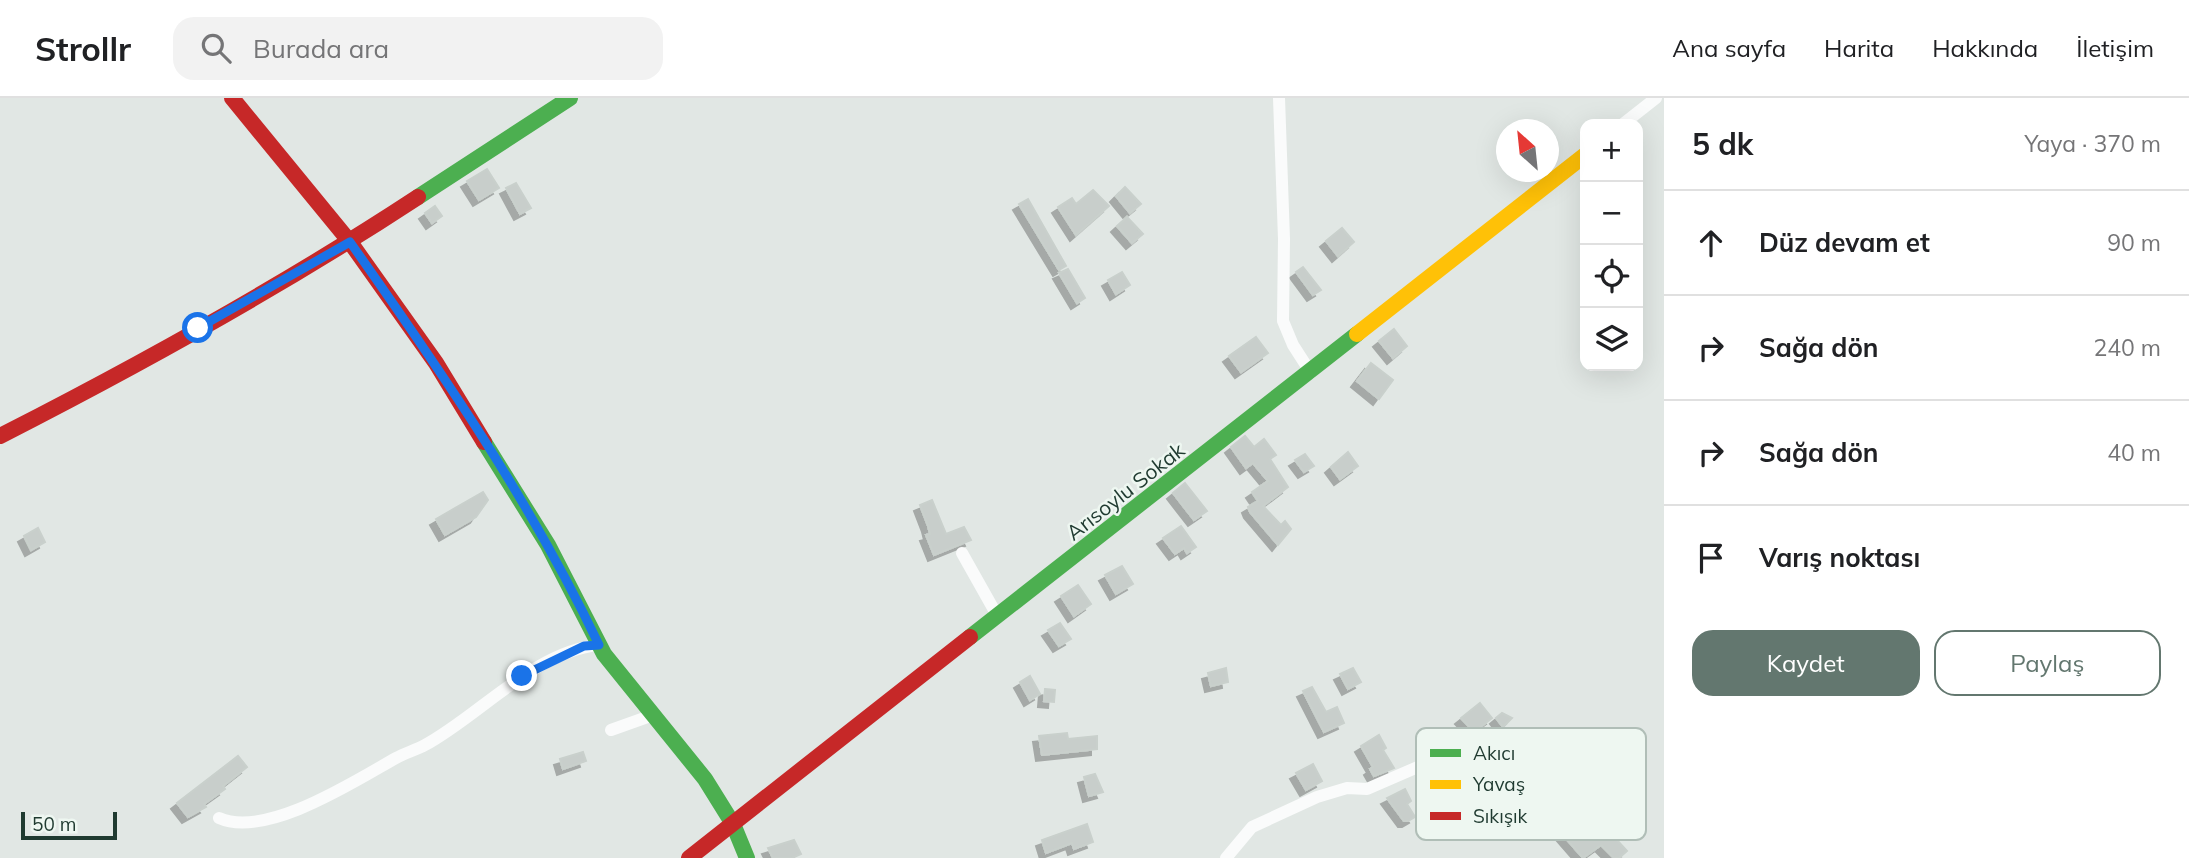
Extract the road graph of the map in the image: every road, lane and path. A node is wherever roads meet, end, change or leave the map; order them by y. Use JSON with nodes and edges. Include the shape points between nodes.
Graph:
{"nodes":[{"id":1,"x":232,"y":98,"type":"edge"},
{"id":2,"x":570,"y":98,"type":"edge"},
{"id":3,"x":1279,"y":98,"type":"edge"},
{"id":4,"x":1656,"y":98,"type":"edge"},
{"id":5,"x":1629,"y":119,"type":"edge"},
{"id":6,"x":1580,"y":159,"type":"edge"},
{"id":7,"x":350,"y":242,"type":"junction"},
{"id":8,"x":1311,"y":373,"type":"junction"},
{"id":9,"x":0,"y":436,"type":"edge"},
{"id":10,"x":962,"y":553,"type":"dead end"},
{"id":11,"x":998,"y":617,"type":"junction"},
{"id":12,"x":599,"y":645,"type":"junction"},
{"id":13,"x":653,"y":715,"type":"junction"},
{"id":14,"x":611,"y":730,"type":"dead end"},
{"id":15,"x":1416,"y":768,"type":"edge"},
{"id":16,"x":219,"y":818,"type":"dead end"},
{"id":17,"x":733,"y":824,"type":"junction"},
{"id":18,"x":690,"y":858,"type":"edge"},
{"id":19,"x":747,"y":858,"type":"edge"},
{"id":20,"x":1226,"y":858,"type":"edge"}],
"edges":[{"from":1,"to":7,"type":"street"},
{"from":2,"to":7,"type":"street"},
{"from":3,"to":8,"type":"street","via":[[1283,321]]},
{"from":4,"to":5,"type":"street"},
{"from":6,"to":8,"type":"street","name":"Arısoylu Sokak"},
{"from":7,"to":9,"type":"street","via":[[94,388]]},
{"from":7,"to":12,"type":"street","via":[[480,432],[548,545]]},
{"from":8,"to":11,"type":"street","name":"Arısoylu Sokak"},
{"from":10,"to":11,"type":"street"},
{"from":11,"to":17,"type":"street","name":"Arısoylu Sokak"},
{"from":12,"to":13,"type":"street"},
{"from":12,"to":16,"type":"street","via":[[584,646],[522,676],[426,745],[339,792],[268,818],[232,824]]},
{"from":13,"to":14,"type":"street"},
{"from":13,"to":17,"type":"street","via":[[705,779]]},
{"from":15,"to":20,"type":"street","via":[[1367,789],[1337,791],[1252,827]]},
{"from":17,"to":18,"type":"street","name":"Arısoylu Sokak"},
{"from":17,"to":19,"type":"street"}]}
